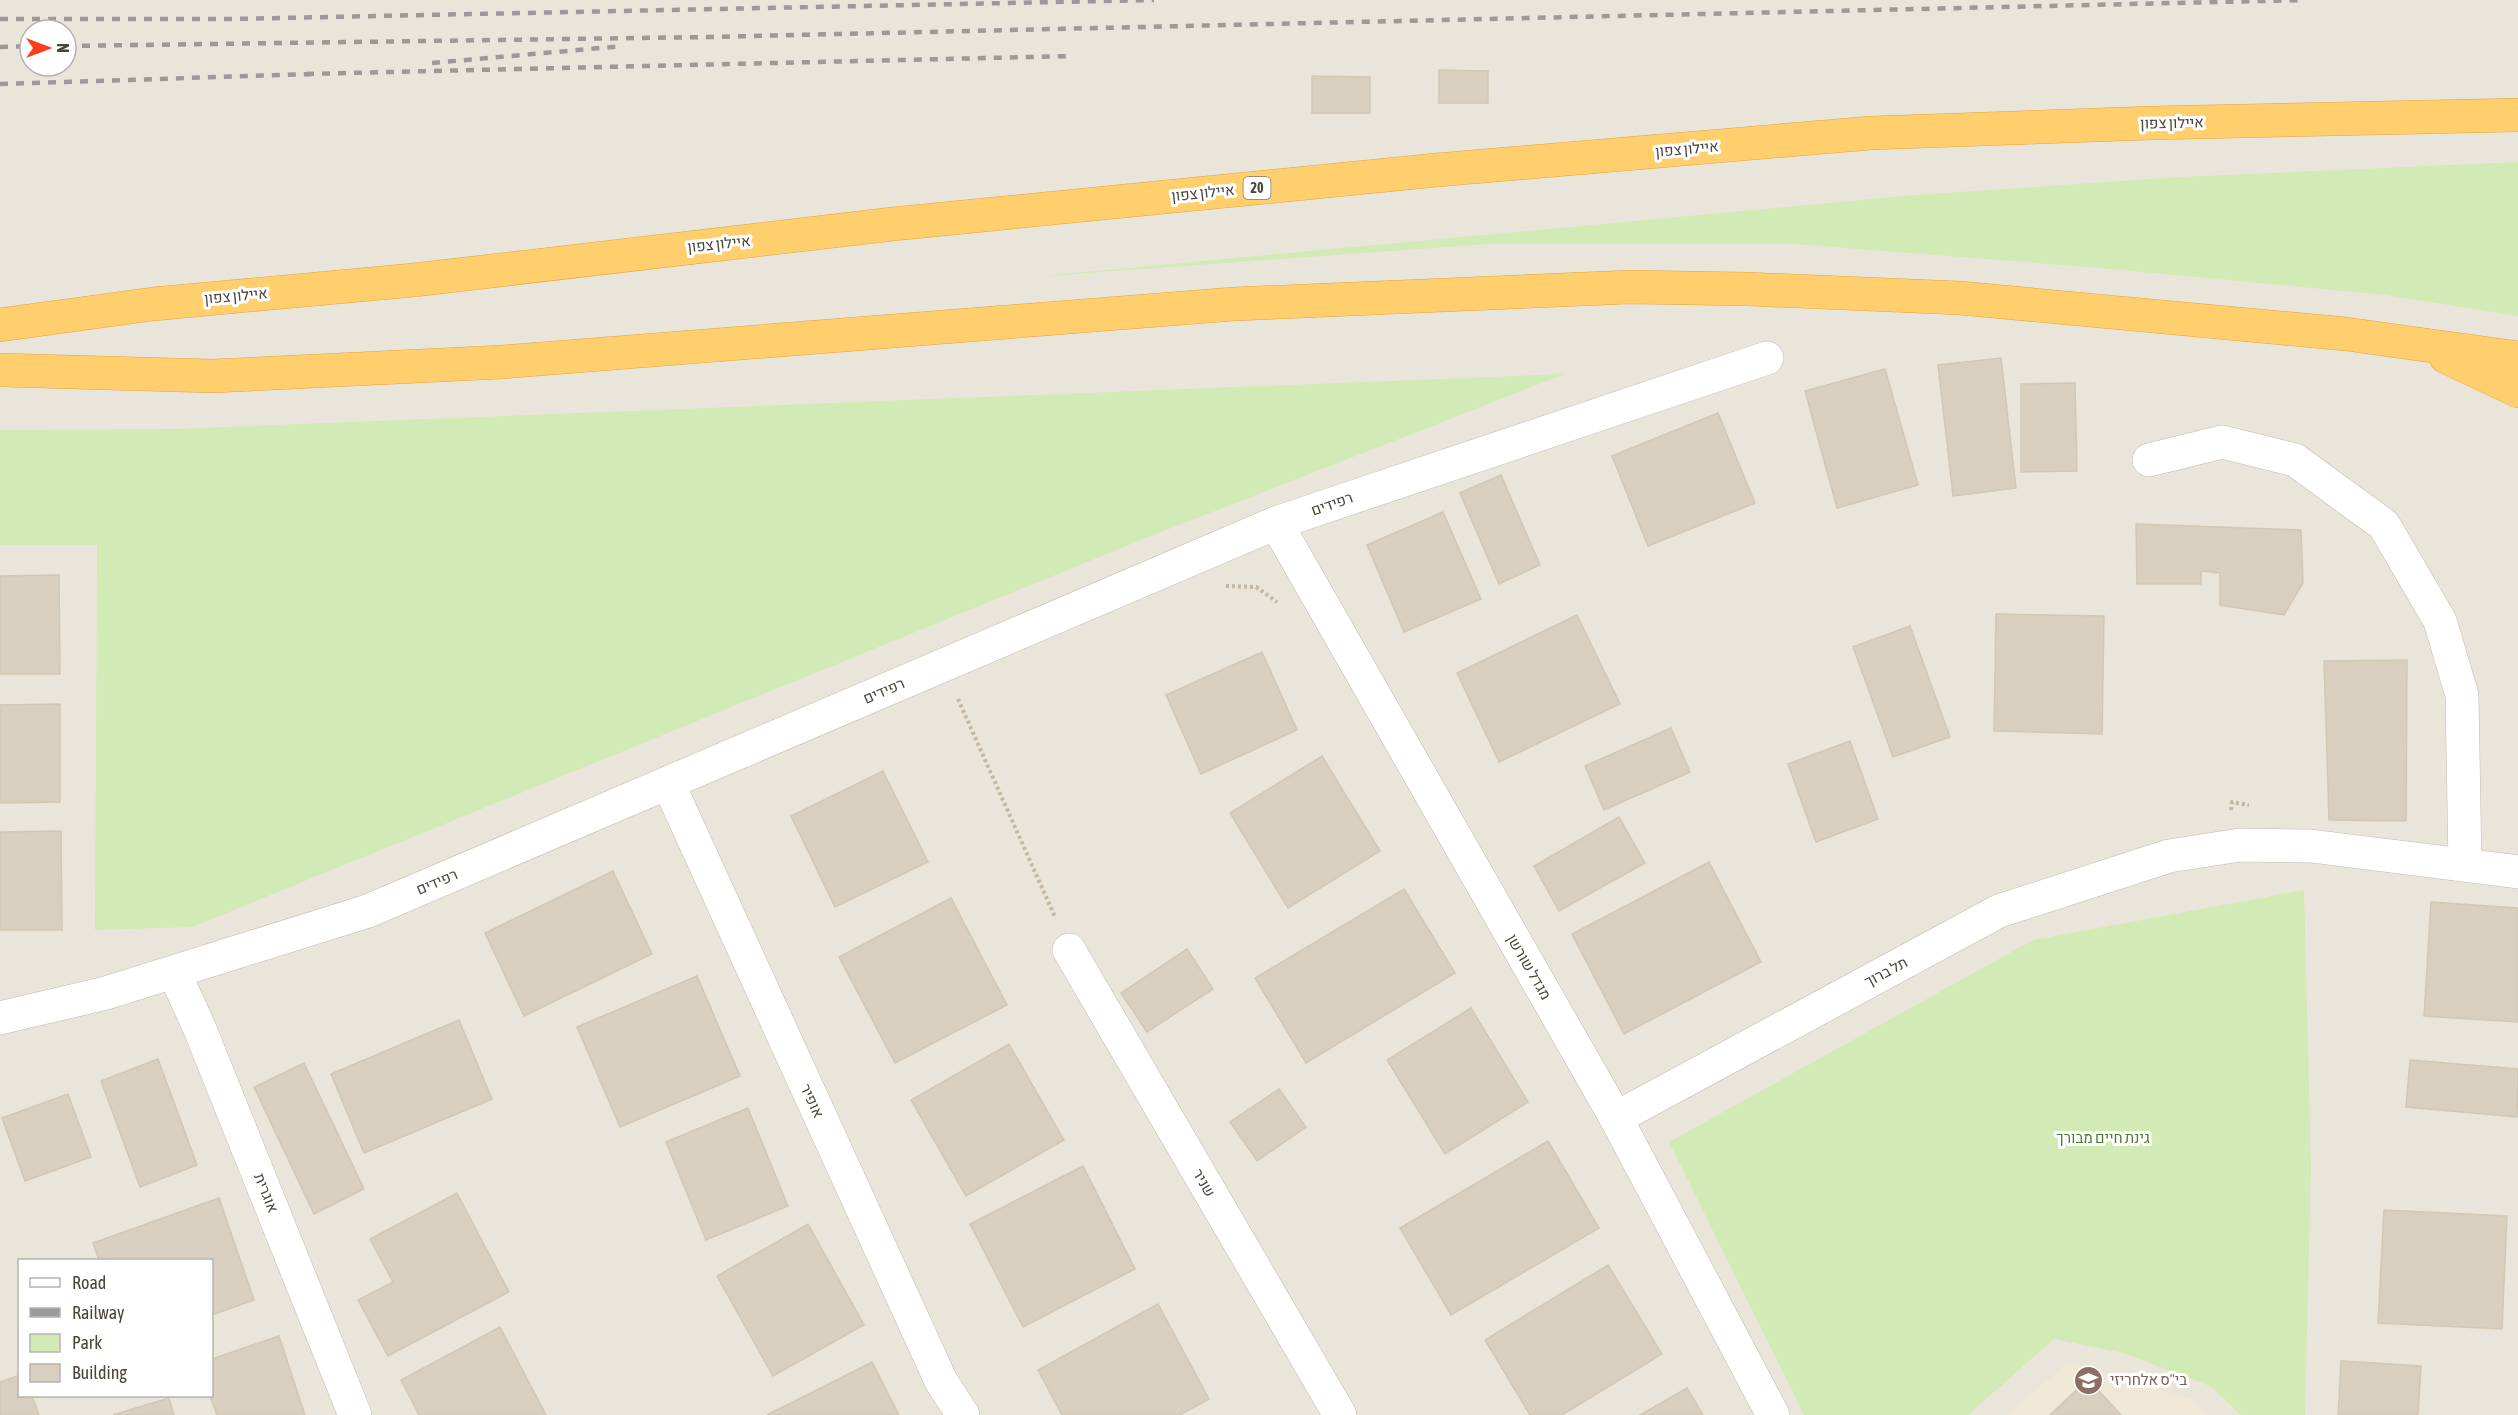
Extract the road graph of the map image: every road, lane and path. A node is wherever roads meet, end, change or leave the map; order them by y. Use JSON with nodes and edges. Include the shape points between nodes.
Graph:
{"nodes":[{"id":1,"x":2518,"y":115,"type":"edge"},
{"id":2,"x":0,"y":325,"type":"edge"},
{"id":3,"x":2418,"y":344,"type":"junction"},
{"id":4,"x":1767,"y":358,"type":"dead end"},
{"id":5,"x":2518,"y":358,"type":"edge"},
{"id":6,"x":0,"y":370,"type":"edge"},
{"id":7,"x":2518,"y":391,"type":"edge"},
{"id":8,"x":2149,"y":460,"type":"dead end"},
{"id":9,"x":1276,"y":523,"type":"junction"},
{"id":10,"x":1222,"y":586,"type":"dead end"},
{"id":11,"x":1281,"y":605,"type":"dead end"},
{"id":12,"x":943,"y":666,"type":"junction"},
{"id":13,"x":668,"y":783,"type":"junction"},
{"id":14,"x":2465,"y":865,"type":"junction"},
{"id":15,"x":2518,"y":872,"type":"edge"},
{"id":16,"x":1070,"y":950,"type":"joint"},
{"id":17,"x":174,"y":972,"type":"junction"},
{"id":18,"x":0,"y":1018,"type":"edge"},
{"id":19,"x":1616,"y":1118,"type":"junction"},
{"id":20,"x":355,"y":1415,"type":"edge"},
{"id":21,"x":963,"y":1415,"type":"edge"},
{"id":22,"x":1340,"y":1415,"type":"edge"},
{"id":23,"x":1773,"y":1415,"type":"edge"}],
"edges":[{"from":1,"to":2,"type":"highway","name":"איילון צפון","number":"20","via":[[2140,123],[1847,135],[1437,170],[893,224],[414,280],[153,304]]},
{"from":3,"to":5,"type":"highway"},
{"from":3,"to":6,"type":"highway","via":[[1960,298],[1630,287],[1246,303],[502,362],[213,376]]},
{"from":3,"to":7,"type":"highway"},
{"from":4,"to":9,"type":"street","name":"רפידים"},
{"from":8,"to":14,"type":"street","via":[[2222,442],[2295,460],[2384,525],[2440,621],[2462,695]]},
{"from":9,"to":12,"type":"street","name":"רפידים"},
{"from":9,"to":19,"type":"street","name":"מגדל שורשן"},
{"from":10,"to":11,"type":"path","via":[[1256,587]]},
{"from":12,"to":13,"type":"street","name":"רפידים"},
{"from":12,"to":16,"type":"path"},
{"from":13,"to":17,"type":"street","name":"רפידים","via":[[368,911]]},
{"from":13,"to":21,"type":"street","name":"אופיר","via":[[941,1381]]},
{"from":14,"to":15,"type":"street","name":"תל ברוך"},
{"from":14,"to":19,"type":"street","name":"תל ברוך","via":[[2311,846],[2240,845],[2169,855],[1999,911]]},
{"from":16,"to":22,"type":"street","name":"שניר"},
{"from":17,"to":18,"type":"street","name":"רפידים"},
{"from":17,"to":20,"type":"street","name":"אוגרית","via":[[200,1027]]},
{"from":19,"to":23,"type":"street","name":"מגדל שורשן"}]}
